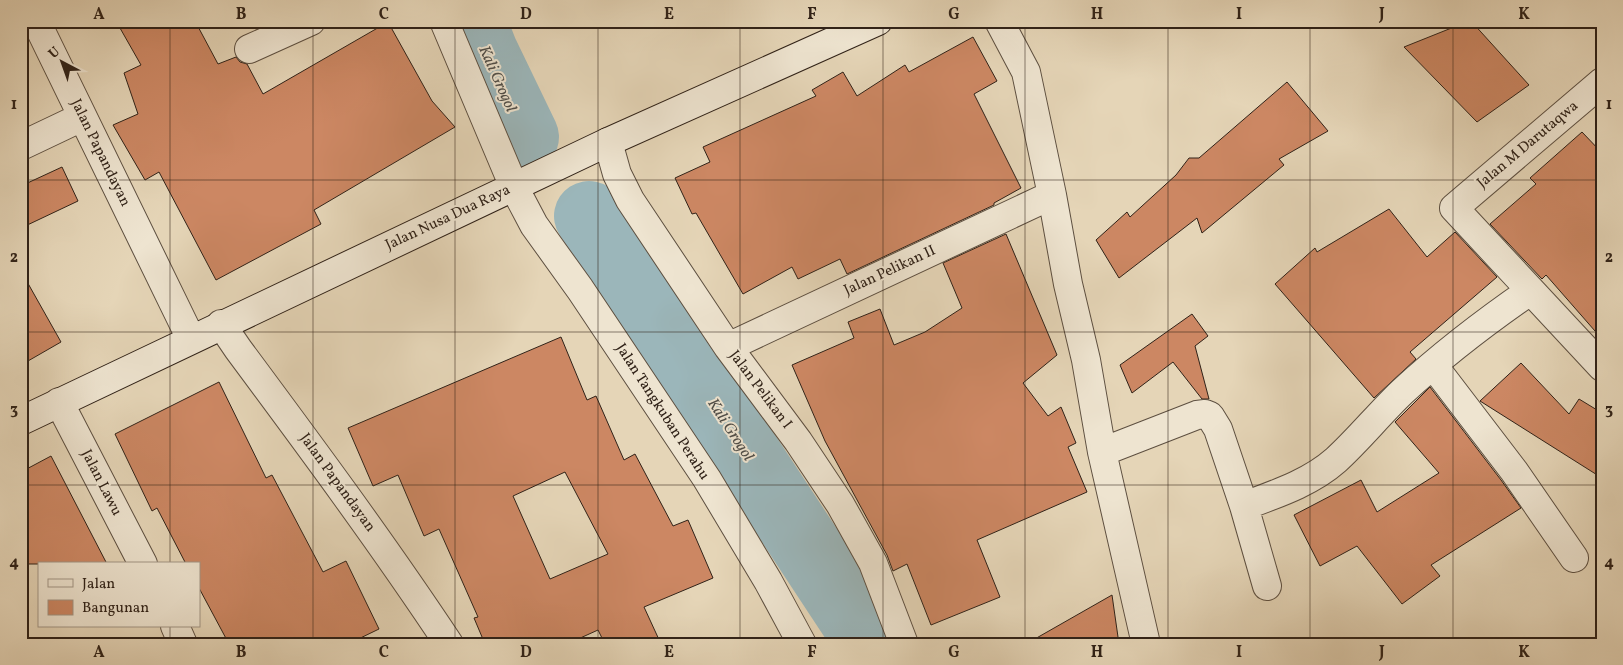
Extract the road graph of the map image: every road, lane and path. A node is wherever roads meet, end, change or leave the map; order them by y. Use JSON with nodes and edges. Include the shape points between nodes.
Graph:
{"nodes":[{"id":1,"x":36,"y":21,"type":"edge"},
{"id":2,"x":311,"y":21,"type":"edge"},
{"id":3,"x":444,"y":21,"type":"edge"},
{"id":4,"x":878,"y":21,"type":"edge"},
{"id":5,"x":999,"y":21,"type":"edge"},
{"id":6,"x":248,"y":49,"type":"dead end"},
{"id":7,"x":1602,"y":82,"type":"edge"},
{"id":8,"x":82,"y":117,"type":"junction"},
{"id":9,"x":608,"y":142,"type":"junction"},
{"id":10,"x":21,"y":146,"type":"edge"},
{"id":11,"x":514,"y":187,"type":"junction"},
{"id":12,"x":1052,"y":195,"type":"junction"},
{"id":13,"x":1530,"y":291,"type":"junction"},
{"id":14,"x":221,"y":324,"type":"junction"},
{"id":15,"x":191,"y":339,"type":"junction"},
{"id":16,"x":728,"y":347,"type":"junction"},
{"id":17,"x":1433,"y":365,"type":"junction"},
{"id":18,"x":1602,"y":367,"type":"edge"},
{"id":19,"x":59,"y":402,"type":"junction"},
{"id":20,"x":21,"y":421,"type":"edge"},
{"id":21,"x":1102,"y":452,"type":"junction"},
{"id":22,"x":1244,"y":506,"type":"junction"},
{"id":23,"x":1574,"y":558,"type":"dead end"},
{"id":24,"x":142,"y":562,"type":"edge"},
{"id":25,"x":1267,"y":586,"type":"dead end"},
{"id":26,"x":176,"y":628,"type":"edge"},
{"id":27,"x":183,"y":644,"type":"edge"},
{"id":28,"x":449,"y":644,"type":"edge"},
{"id":29,"x":802,"y":644,"type":"edge"},
{"id":30,"x":904,"y":644,"type":"edge"},
{"id":31,"x":1146,"y":644,"type":"edge"}],
"edges":[{"from":1,"to":8,"type":"street","name":"Jalan Papandayan"},
{"from":2,"to":6,"type":"street"},
{"from":3,"to":11,"type":"street","name":"Jalan Tangkuban Perahu"},
{"from":4,"to":9,"type":"street","name":"Jalan Nusa Dua Raya"},
{"from":5,"to":12,"type":"street","via":[[1026,72]]},
{"from":7,"to":13,"type":"street","name":"Jalan M Darutaqwa","via":[[1454,208]]},
{"from":8,"to":10,"type":"street"},
{"from":8,"to":15,"type":"street","name":"Jalan Papandayan"},
{"from":9,"to":11,"type":"street","name":"Jalan Nusa Dua Raya"},
{"from":9,"to":16,"type":"street","name":"Jalan Pelikan I","via":[[617,174],[630,200]]},
{"from":11,"to":14,"type":"street","name":"Jalan Nusa Dua Raya"},
{"from":11,"to":29,"type":"street","name":"Jalan Tangkuban Perahu","via":[[534,225],[706,479]]},
{"from":12,"to":16,"type":"street","name":"Jalan Pelikan II"},
{"from":12,"to":21,"type":"street"},
{"from":13,"to":17,"type":"street"},
{"from":13,"to":18,"type":"street"},
{"from":14,"to":15,"type":"street","name":"Jalan Nusa Dua Raya"},
{"from":14,"to":28,"type":"street","name":"Jalan Papandayan","via":[[348,496]]},
{"from":15,"to":19,"type":"street","name":"Jalan Nusa Dua Raya"},
{"from":16,"to":30,"type":"street","name":"Jalan Pelikan I","via":[[840,504],[873,562]]},
{"from":17,"to":22,"type":"street","via":[[1334,462],[1285,491]]},
{"from":17,"to":23,"type":"street","via":[[1514,471]]},
{"from":19,"to":20,"type":"street","name":"Jalan Nusa Dua Raya"},
{"from":19,"to":24,"type":"street","name":"Jalan Lawu"},
{"from":21,"to":22,"type":"street","via":[[1205,414],[1218,429]]},
{"from":21,"to":31,"type":"street"},
{"from":22,"to":25,"type":"street"},
{"from":26,"to":27,"type":"street"}]}
